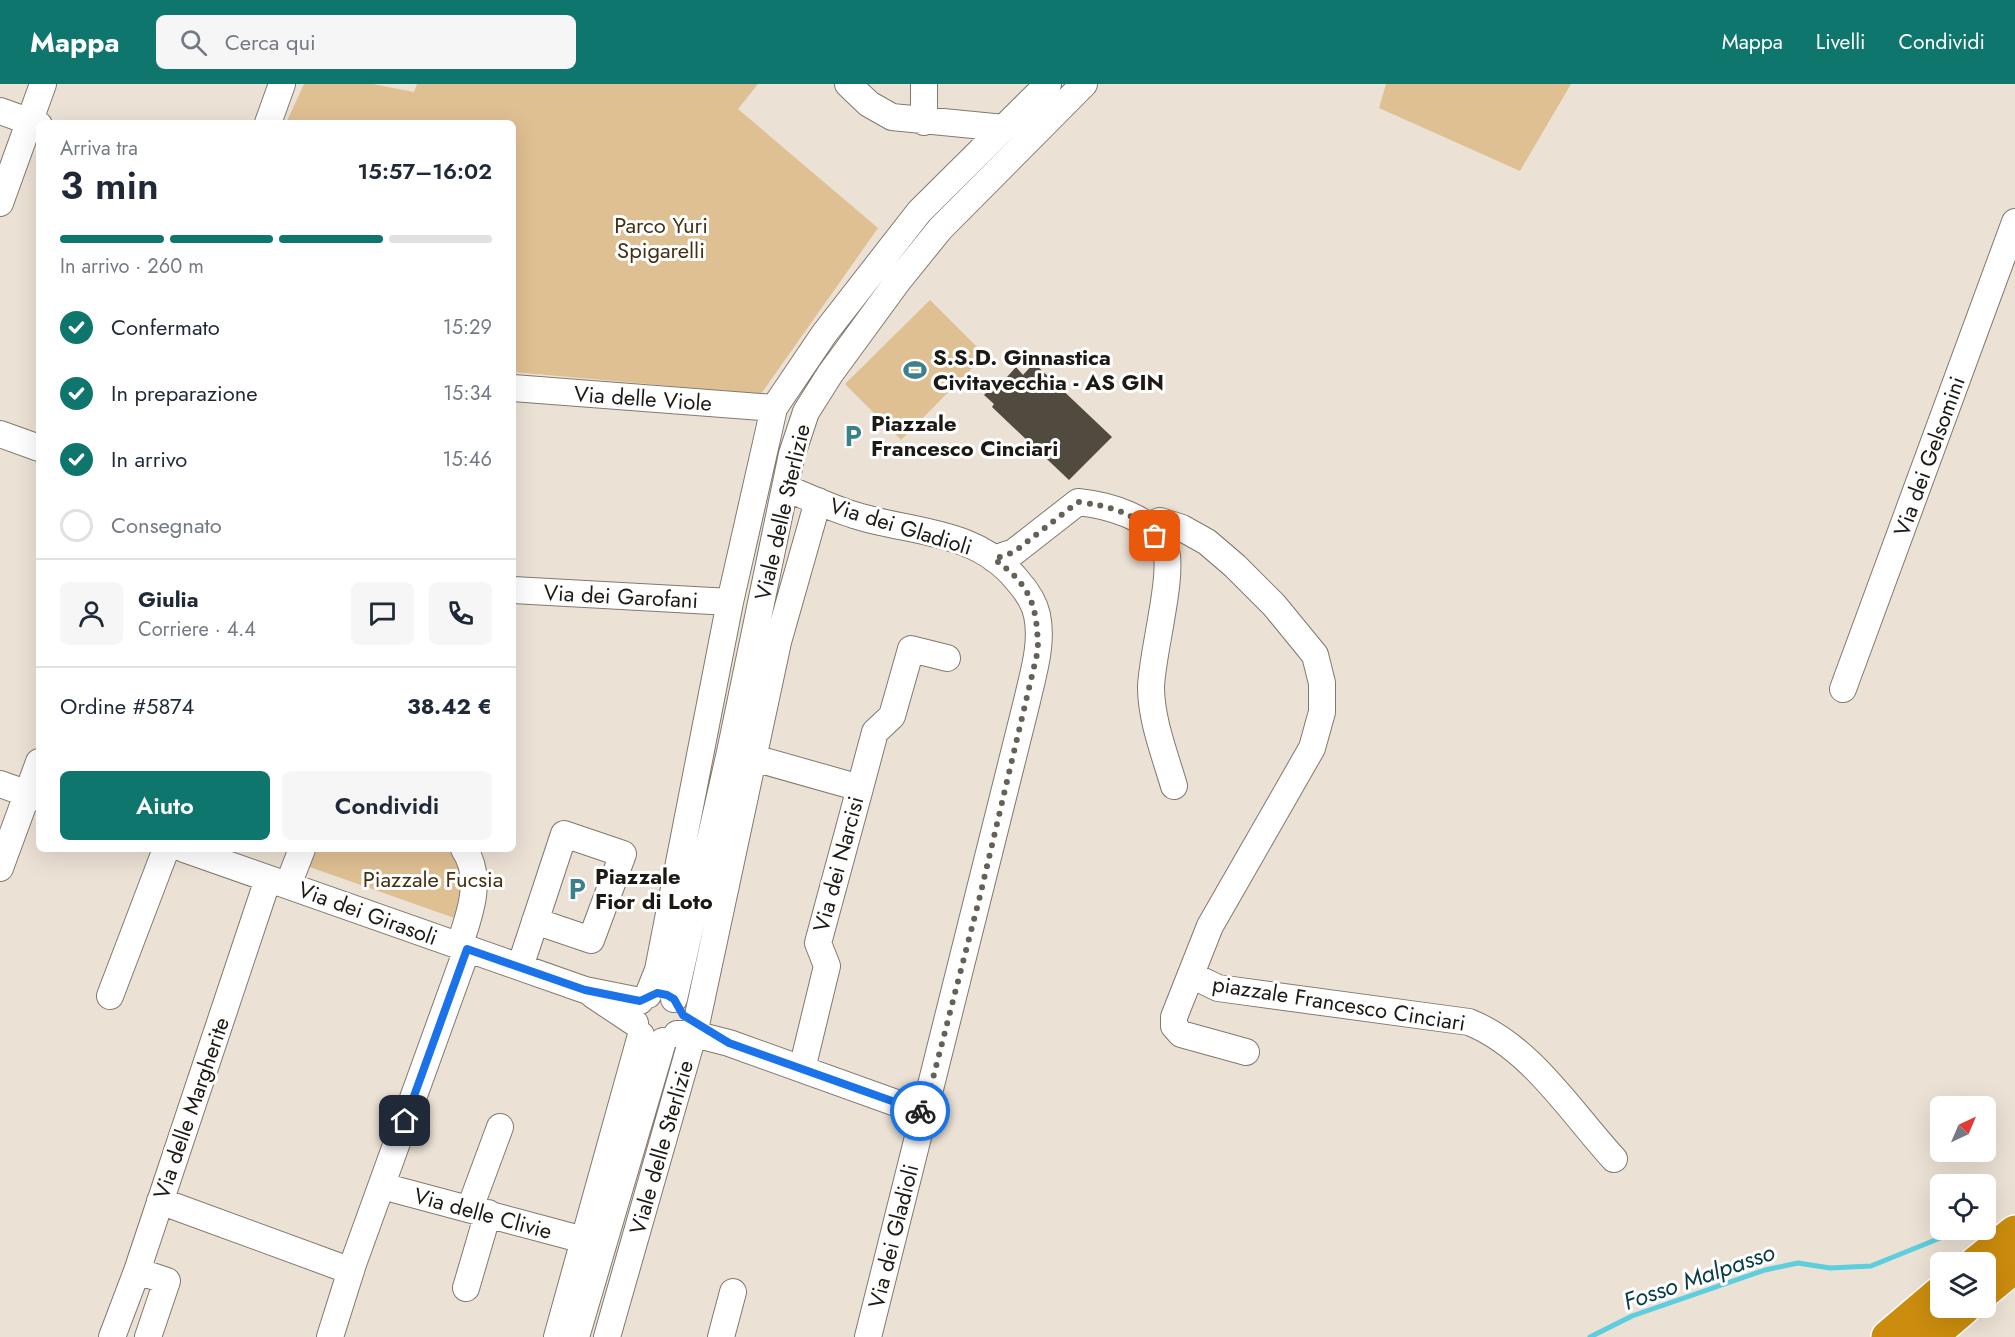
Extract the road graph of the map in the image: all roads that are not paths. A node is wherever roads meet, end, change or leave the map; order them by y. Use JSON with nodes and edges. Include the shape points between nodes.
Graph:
{"nodes":[{"id":1,"x":43,"y":84,"type":"edge"},
{"id":2,"x":282,"y":84,"type":"edge"},
{"id":3,"x":848,"y":84,"type":"edge"},
{"id":4,"x":924,"y":84,"type":"edge"},
{"id":5,"x":1048,"y":84,"type":"edge"},
{"id":6,"x":1084,"y":84,"type":"edge"},
{"id":7,"x":0,"y":111,"type":"edge"},
{"id":8,"x":269,"y":120,"type":"edge"},
{"id":9,"x":924,"y":122,"type":"junction"},
{"id":10,"x":34,"y":123,"type":"edge"},
{"id":11,"x":1004,"y":128,"type":"junction"},
{"id":12,"x":0,"y":203,"type":"edge"},
{"id":13,"x":2015,"y":222,"type":"edge"},
{"id":14,"x":516,"y":388,"type":"edge"},
{"id":15,"x":774,"y":408,"type":"junction"},
{"id":16,"x":0,"y":434,"type":"edge"},
{"id":17,"x":36,"y":447,"type":"edge"},
{"id":18,"x":786,"y":488,"type":"junction"},
{"id":19,"x":818,"y":501,"type":"junction"},
{"id":20,"x":1147,"y":526,"type":"junction"},
{"id":21,"x":994,"y":559,"type":"junction"},
{"id":22,"x":516,"y":590,"type":"edge"},
{"id":23,"x":730,"y":603,"type":"junction"},
{"id":24,"x":947,"y":658,"type":"dead end"},
{"id":25,"x":1843,"y":689,"type":"dead end"},
{"id":26,"x":742,"y":755,"type":"junction"},
{"id":27,"x":36,"y":779,"type":"edge"},
{"id":28,"x":0,"y":784,"type":"edge"},
{"id":29,"x":1174,"y":786,"type":"dead end"},
{"id":30,"x":860,"y":788,"type":"junction"},
{"id":31,"x":33,"y":796,"type":"edge"},
{"id":32,"x":165,"y":852,"type":"edge"},
{"id":33,"x":193,"y":852,"type":"edge"},
{"id":34,"x":300,"y":852,"type":"edge"},
{"id":35,"x":465,"y":852,"type":"edge"},
{"id":36,"x":0,"y":867,"type":"edge"},
{"id":37,"x":278,"y":882,"type":"junction"},
{"id":38,"x":535,"y":921,"type":"dead end"},
{"id":39,"x":463,"y":947,"type":"junction"},
{"id":40,"x":520,"y":967,"type":"junction"},
{"id":41,"x":1191,"y":975,"type":"junction"},
{"id":42,"x":110,"y":996,"type":"dead end"},
{"id":43,"x":665,"y":1020,"type":"junction"},
{"id":44,"x":1246,"y":1052,"type":"dead end"},
{"id":45,"x":802,"y":1069,"type":"junction"},
{"id":46,"x":924,"y":1113,"type":"junction"},
{"id":47,"x":500,"y":1127,"type":"dead end"},
{"id":48,"x":1614,"y":1159,"type":"dead end"},
{"id":49,"x":382,"y":1186,"type":"junction"},
{"id":50,"x":160,"y":1201,"type":"junction"},
{"id":51,"x":479,"y":1211,"type":"junction"},
{"id":52,"x":2015,"y":1232,"type":"edge"},
{"id":53,"x":584,"y":1240,"type":"junction"},
{"id":54,"x":1990,"y":1252,"type":"edge"},
{"id":55,"x":2015,"y":1266,"type":"edge"},
{"id":56,"x":137,"y":1271,"type":"junction"},
{"id":57,"x":351,"y":1271,"type":"junction"},
{"id":58,"x":1996,"y":1282,"type":"edge"},
{"id":59,"x":466,"y":1288,"type":"dead end"},
{"id":60,"x":734,"y":1292,"type":"dead end"},
{"id":61,"x":1930,"y":1301,"type":"edge"},
{"id":62,"x":1952,"y":1318,"type":"edge"},
{"id":63,"x":112,"y":1337,"type":"edge"},
{"id":64,"x":148,"y":1337,"type":"edge"},
{"id":65,"x":330,"y":1337,"type":"edge"},
{"id":66,"x":557,"y":1337,"type":"edge"},
{"id":67,"x":576,"y":1337,"type":"edge"},
{"id":68,"x":607,"y":1337,"type":"edge"},
{"id":69,"x":721,"y":1337,"type":"edge"},
{"id":70,"x":868,"y":1337,"type":"edge"},
{"id":71,"x":1888,"y":1337,"type":"edge"},
{"id":72,"x":1930,"y":1337,"type":"edge"}],
"edges":[{"from":1,"to":10,"type":"street"},
{"from":2,"to":8,"type":"street"},
{"from":3,"to":9,"type":"street","via":[[869,104],[892,117]]},
{"from":4,"to":9,"type":"street"},
{"from":5,"to":11,"type":"street","name":"Viale delle Sterlizie"},
{"from":6,"to":18,"type":"street","name":"Viale delle Sterlizie","via":[[940,230],[830,374],[806,412]]},
{"from":7,"to":10,"type":"street"},
{"from":9,"to":11,"type":"street"},
{"from":10,"to":12,"type":"street"},
{"from":11,"to":15,"type":"street","name":"Viale delle Sterlizie","via":[[905,229],[824,334]]},
{"from":13,"to":25,"type":"street","name":"Via dei Gelsomini"},
{"from":14,"to":15,"type":"street","name":"Via delle Viole"},
{"from":15,"to":23,"type":"street","name":"Viale delle Sterlizie"},
{"from":16,"to":17,"type":"street"},
{"from":18,"to":19,"type":"street","name":"Via dei Gladioli"},
{"from":18,"to":26,"type":"street","name":"Viale delle Sterlizie"},
{"from":19,"to":21,"type":"street","name":"Via dei Gladioli","via":[[855,515],[935,532],[976,547]]},
{"from":19,"to":26,"type":"street","name":"Viale delle Sterlizie"},
{"from":20,"to":21,"type":"street","via":[[1135,516],[1100,504],[1078,502],[1014,552]]},
{"from":20,"to":29,"type":"street","via":[[1164,546],[1168,571],[1152,660],[1151,691]]},
{"from":20,"to":41,"type":"street","name":"piazzale Francesco Cinciari","via":[[1160,521],[1182,528],[1207,542],[1235,566],[1315,655],[1322,683],[1322,712],[1312,748],[1210,926]]},
{"from":21,"to":46,"type":"street","name":"Via dei Gladioli","via":[[1029,594],[1037,615],[1038,650]]},
{"from":22,"to":23,"type":"street","name":"Via dei Garofani"},
{"from":23,"to":43,"type":"street","name":"Viale delle Sterlizie","via":[[658,970]]},
{"from":24,"to":30,"type":"street","via":[[911,649],[892,716],[875,732]]},
{"from":26,"to":30,"type":"street","name":"Via dei Narcisi"},
{"from":26,"to":43,"type":"street","name":"Viale delle Sterlizie"},
{"from":26,"to":43,"type":"street","name":"Viale delle Sterlizie"},
{"from":27,"to":31,"type":"street"},
{"from":28,"to":31,"type":"street"},
{"from":30,"to":45,"type":"street","name":"Via dei Narcisi","via":[[818,943],[827,966]]},
{"from":31,"to":36,"type":"street"},
{"from":32,"to":42,"type":"street"},
{"from":33,"to":37,"type":"street","name":"Via dei Girasoli"},
{"from":34,"to":37,"type":"street"},
{"from":35,"to":39,"type":"street","via":[[474,889]]},
{"from":37,"to":39,"type":"street","name":"Via dei Girasoli"},
{"from":37,"to":50,"type":"street","name":"Via delle Margherite"},
{"from":38,"to":40,"type":"street"},
{"from":39,"to":40,"type":"street","name":"Via dei Girasoli"},
{"from":39,"to":49,"type":"street"},
{"from":40,"to":43,"type":"street","name":"Via dei Girasoli"},
{"from":41,"to":44,"type":"street","name":"piazzale Francesco Cinciari","via":[[1179,1000],[1174,1026],[1180,1034]]},
{"from":41,"to":48,"type":"street","name":"piazzale Francesco Cinciari","via":[[1218,988],[1469,1022],[1489,1030],[1540,1073]]},
{"from":43,"to":45,"type":"street","name":"Via dei Girasoli"},
{"from":43,"to":53,"type":"street","name":"Viale delle Sterlizie"},
{"from":43,"to":67,"type":"street","name":"Viale delle Sterlizie"},
{"from":43,"to":68,"type":"street","name":"Viale delle Sterlizie"},
{"from":45,"to":46,"type":"street","name":"Via dei Girasoli"},
{"from":46,"to":70,"type":"street","name":"Via dei Gladioli"},
{"from":47,"to":51,"type":"street"},
{"from":49,"to":51,"type":"street","name":"Via delle Clivie"},
{"from":49,"to":57,"type":"street"},
{"from":50,"to":56,"type":"street","name":"Via delle Margherite"},
{"from":50,"to":57,"type":"street"},
{"from":51,"to":53,"type":"street","name":"Via delle Clivie"},
{"from":51,"to":59,"type":"street"},
{"from":52,"to":54,"type":"highway"},
{"from":53,"to":66,"type":"street","name":"Viale delle Sterlizie"},
{"from":55,"to":58,"type":"highway"},
{"from":56,"to":63,"type":"street","name":"Via delle Margherite"},
{"from":56,"to":64,"type":"street","via":[[167,1281]]},
{"from":57,"to":65,"type":"street"},
{"from":60,"to":69,"type":"street"},
{"from":61,"to":71,"type":"highway"},
{"from":62,"to":72,"type":"highway"}]}
